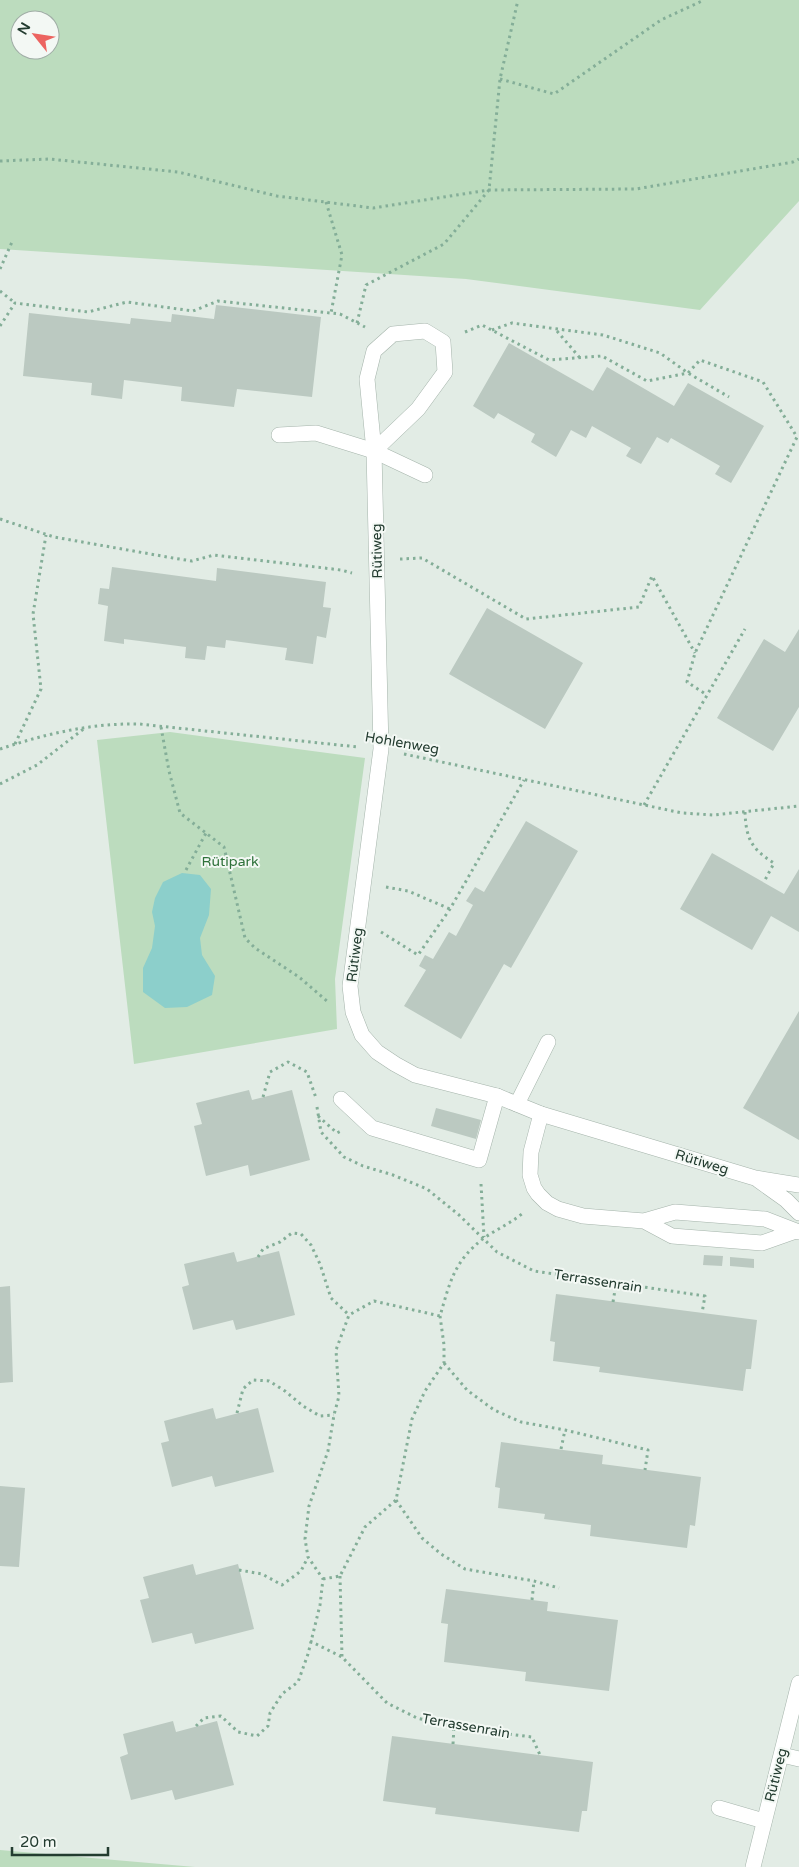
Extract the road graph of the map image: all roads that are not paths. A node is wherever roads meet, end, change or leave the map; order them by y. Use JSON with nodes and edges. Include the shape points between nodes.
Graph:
{"nodes":[{"id":1,"x":279,"y":435,"type":"dead end"},
{"id":2,"x":374,"y":451,"type":"junction"},
{"id":3,"x":425,"y":475,"type":"dead end"},
{"id":4,"x":548,"y":1042,"type":"dead end"},
{"id":5,"x":497,"y":1096,"type":"junction"},
{"id":6,"x":341,"y":1099,"type":"dead end"},
{"id":7,"x":517,"y":1104,"type":"junction"},
{"id":8,"x":541,"y":1114,"type":"junction"},
{"id":9,"x":755,"y":1178,"type":"junction"},
{"id":10,"x":799,"y":1185,"type":"edge"},
{"id":11,"x":799,"y":1213,"type":"edge"},
{"id":12,"x":644,"y":1221,"type":"junction"},
{"id":13,"x":797,"y":1231,"type":"edge"},
{"id":14,"x":799,"y":1683,"type":"edge"},
{"id":15,"x":782,"y":1755,"type":"junction"},
{"id":16,"x":799,"y":1759,"type":"edge"},
{"id":17,"x":719,"y":1808,"type":"dead end"},
{"id":18,"x":764,"y":1821,"type":"junction"},
{"id":19,"x":754,"y":1867,"type":"edge"}],
"edges":[{"from":1,"to":2,"type":"street","via":[[316,433]]},
{"from":2,"to":2,"type":"street","name":"Rütiweg","via":[[418,409],[445,372],[443,342],[425,331],[393,334],[374,351],[367,380]]},
{"from":2,"to":3,"type":"street"},
{"from":2,"to":5,"type":"street","name":"Rütiweg","via":[[381,749],[350,986],[353,1012],[362,1035],[376,1052],[394,1064],[416,1075]]},
{"from":4,"to":7,"type":"street"},
{"from":5,"to":6,"type":"street","via":[[479,1160],[372,1128]]},
{"from":5,"to":7,"type":"street","name":"Rütiweg"},
{"from":7,"to":8,"type":"street","name":"Rütiweg"},
{"from":8,"to":9,"type":"street","name":"Rütiweg"},
{"from":8,"to":12,"type":"street","via":[[529,1168],[534,1188],[542,1198],[569,1214]]},
{"from":9,"to":10,"type":"street","name":"Rütiweg"},
{"from":9,"to":11,"type":"street","name":"Rütiweg"},
{"from":12,"to":13,"type":"street","via":[[675,1212],[765,1219]]},
{"from":12,"to":13,"type":"street","via":[[672,1236],[762,1243]]},
{"from":14,"to":15,"type":"street","name":"Rütiweg"},
{"from":15,"to":16,"type":"street"},
{"from":15,"to":18,"type":"street","name":"Rütiweg"},
{"from":17,"to":18,"type":"street"},
{"from":18,"to":19,"type":"street","name":"Rütiweg"}]}
